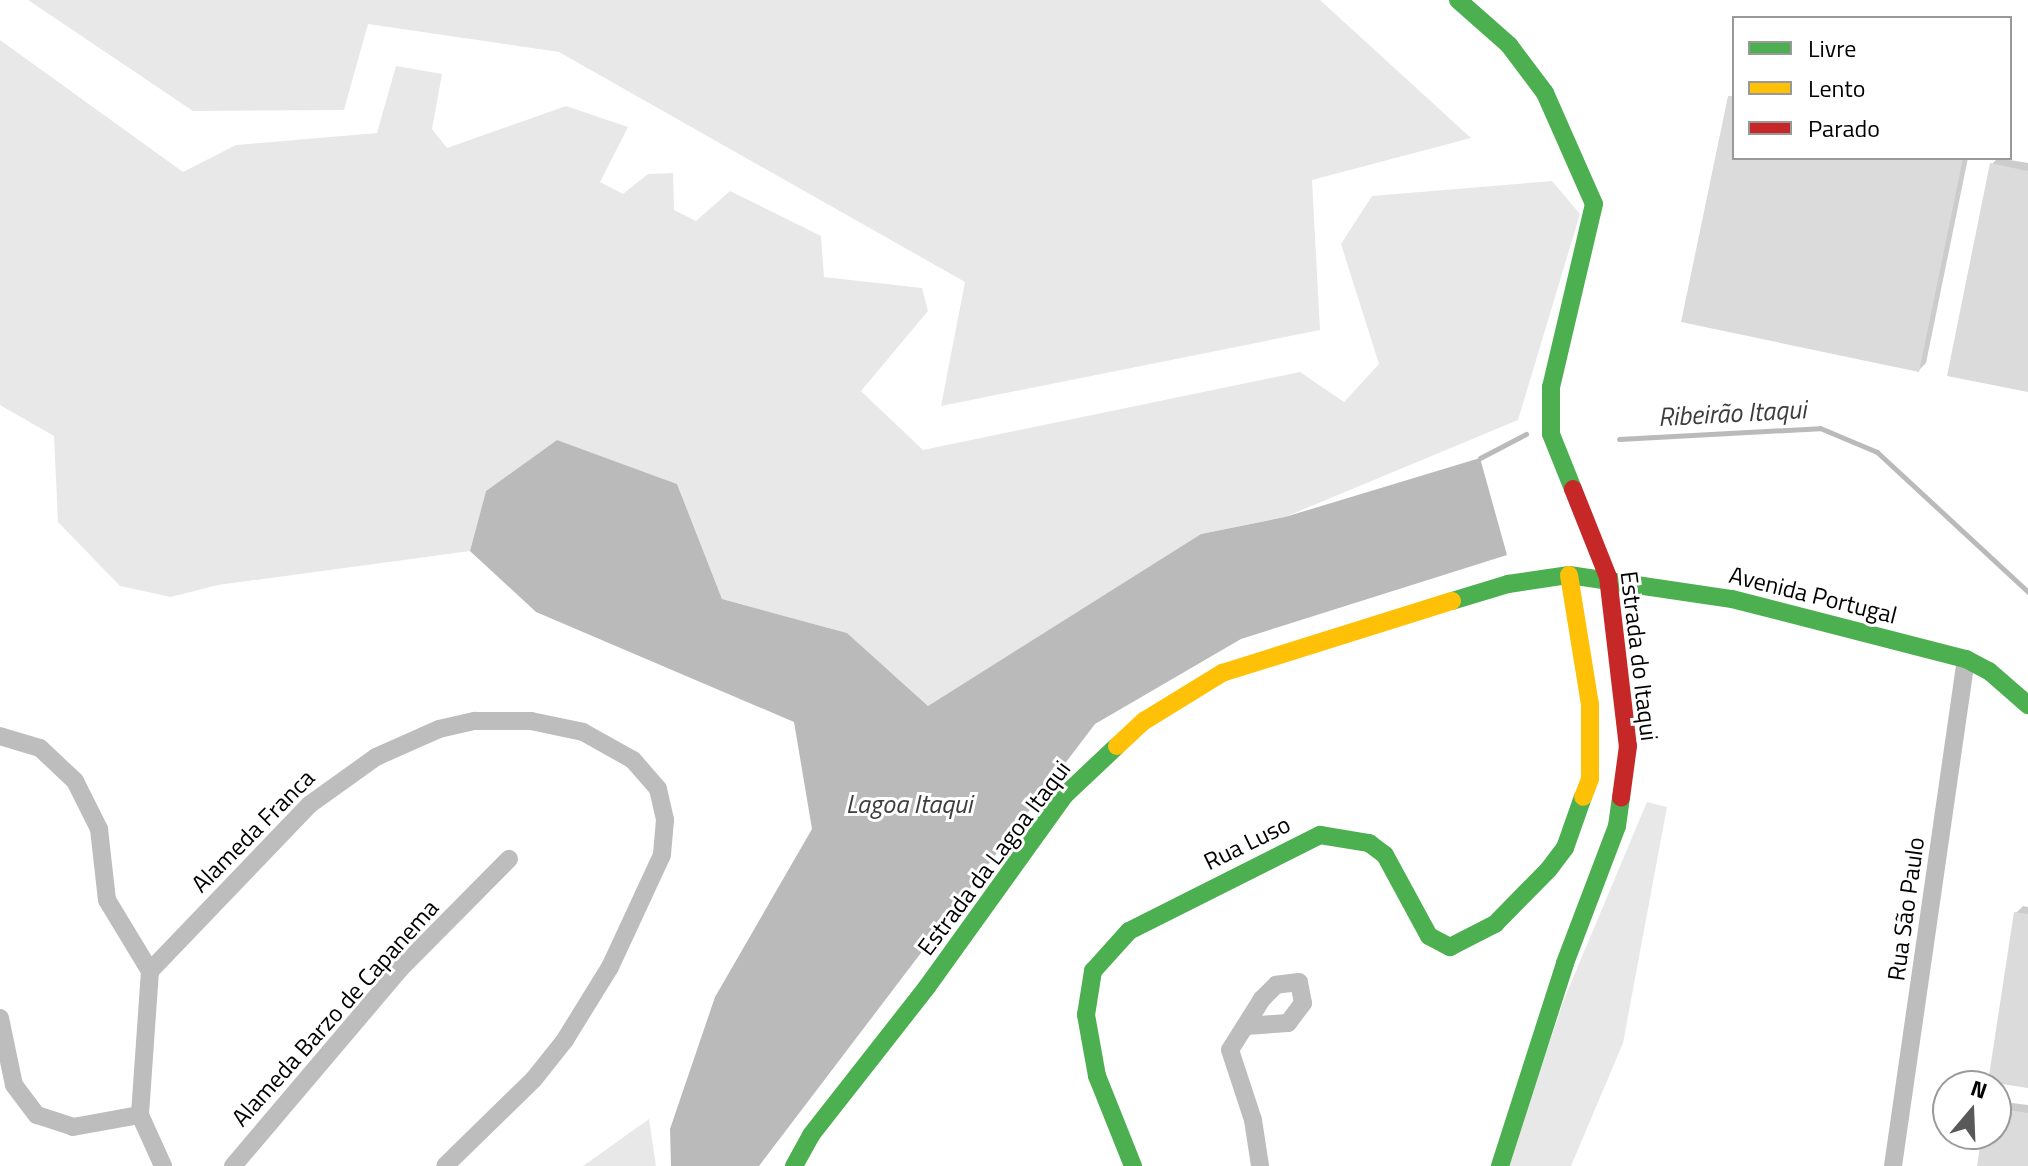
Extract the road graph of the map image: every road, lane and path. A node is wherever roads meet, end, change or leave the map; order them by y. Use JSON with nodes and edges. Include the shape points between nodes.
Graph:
{"nodes":[{"id":1,"x":1458,"y":0,"type":"edge"},
{"id":2,"x":1569,"y":575,"type":"junction"},
{"id":3,"x":1608,"y":577,"type":"junction"},
{"id":4,"x":1966,"y":659,"type":"junction"},
{"id":5,"x":2028,"y":705,"type":"edge"},
{"id":6,"x":0,"y":736,"type":"edge"},
{"id":7,"x":509,"y":859,"type":"dead end"},
{"id":8,"x":150,"y":971,"type":"junction"},
{"id":9,"x":0,"y":1018,"type":"edge"},
{"id":10,"x":1246,"y":1026,"type":"dead end"},
{"id":11,"x":140,"y":1115,"type":"junction"},
{"id":12,"x":163,"y":1166,"type":"edge"},
{"id":13,"x":233,"y":1166,"type":"edge"},
{"id":14,"x":445,"y":1166,"type":"edge"},
{"id":15,"x":794,"y":1166,"type":"edge"},
{"id":16,"x":1133,"y":1166,"type":"edge"},
{"id":17,"x":1260,"y":1166,"type":"edge"},
{"id":18,"x":1500,"y":1166,"type":"edge"},
{"id":19,"x":1893,"y":1166,"type":"edge"}],
"edges":[{"from":1,"to":3,"type":"street","name":"Estrada do Itaqui","via":[[1509,45],[1545,93],[1594,204],[1551,387],[1549,419]]},
{"from":2,"to":3,"type":"street","name":"Avenida Portugal"},
{"from":2,"to":15,"type":"street","name":"Estrada da Lagoa Itaqui","via":[[1508,584],[1222,673],[1153,714],[1065,795],[927,987],[811,1135]]},
{"from":2,"to":16,"type":"street","name":"Rua Luso","via":[[1592,753],[1581,812],[1565,848],[1495,924],[1450,947],[1429,936],[1385,855],[1347,836],[1320,835],[1291,847],[1129,931],[1093,971],[1086,1015],[1097,1076]]},
{"from":3,"to":4,"type":"street","name":"Avenida Portugal","via":[[1732,599]]},
{"from":3,"to":18,"type":"street","name":"Estrada do Itaqui","via":[[1628,746],[1624,794]]},
{"from":4,"to":5,"type":"street","name":"Avenida Portugal","via":[[1989,671]]},
{"from":4,"to":19,"type":"street","name":"Rua São Paulo"},
{"from":6,"to":8,"type":"street","via":[[40,748],[75,781],[99,829],[107,900]]},
{"from":7,"to":13,"type":"street","name":"Alameda Barzo de Capanema","via":[[400,969]]},
{"from":8,"to":11,"type":"street"},
{"from":8,"to":14,"type":"street","name":"Alameda Franca","via":[[309,805],[376,757],[439,729],[475,721],[531,721],[583,732],[610,745],[648,773],[658,789],[665,820],[662,855],[610,967],[565,1040],[534,1079]]},
{"from":9,"to":11,"type":"street","via":[[14,1085],[37,1115],[73,1127]]},
{"from":10,"to":17,"type":"street","via":[[1234,1042],[1231,1059],[1253,1120]]},
{"from":11,"to":12,"type":"street"}]}
